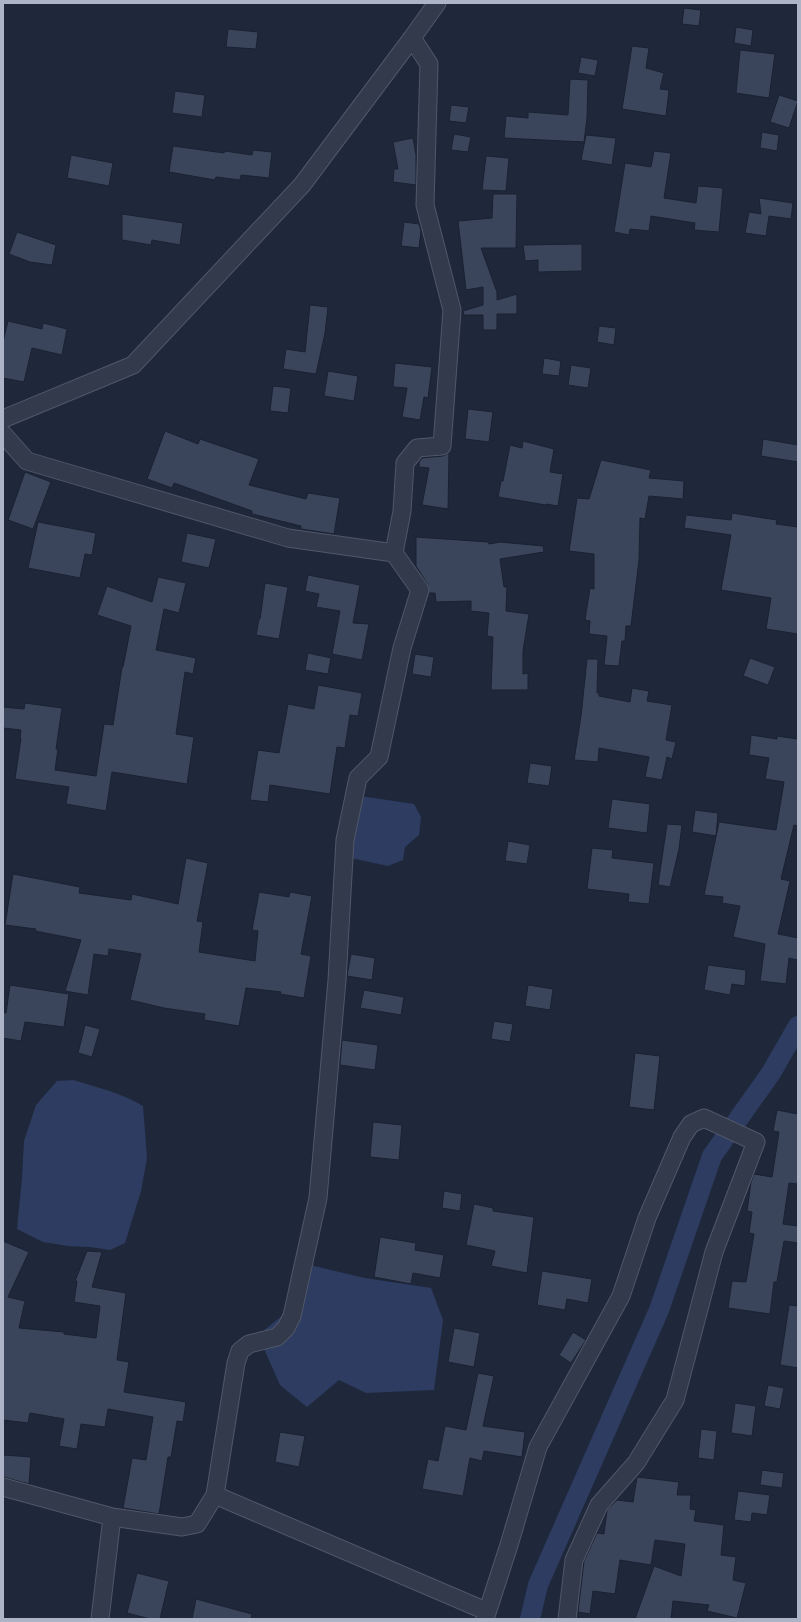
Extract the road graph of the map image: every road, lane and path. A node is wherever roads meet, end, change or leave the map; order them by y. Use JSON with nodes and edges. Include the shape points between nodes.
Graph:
{"nodes":[{"id":1,"x":437,"y":3,"type":"edge"},
{"id":2,"x":412,"y":38,"type":"junction"},
{"id":3,"x":3,"y":420,"type":"edge"},
{"id":4,"x":3,"y":434,"type":"edge"},
{"id":5,"x":394,"y":553,"type":"junction"},
{"id":6,"x":3,"y":1487,"type":"edge"},
{"id":7,"x":215,"y":1494,"type":"junction"},
{"id":8,"x":112,"y":1517,"type":"junction"},
{"id":9,"x":485,"y":1615,"type":"edge"},
{"id":10,"x":100,"y":1619,"type":"edge"},
{"id":11,"x":567,"y":1619,"type":"edge"}],
"edges":[{"from":1,"to":2,"type":"street"},
{"from":2,"to":3,"type":"street","via":[[302,184],[133,365]]},
{"from":2,"to":5,"type":"street","via":[[430,64],[425,205],[452,310],[442,446],[417,448],[405,463],[402,512]]},
{"from":4,"to":5,"type":"street","via":[[27,461],[288,538]]},
{"from":5,"to":7,"type":"street","via":[[420,590],[402,648],[379,757],[358,778],[345,840],[337,980],[318,1198],[292,1316],[286,1328],[276,1336],[249,1344],[240,1351]]},
{"from":6,"to":8,"type":"street"},
{"from":7,"to":8,"type":"street","via":[[197,1524],[182,1527]]},
{"from":7,"to":9,"type":"street"},
{"from":8,"to":10,"type":"street"},
{"from":9,"to":11,"type":"street","via":[[538,1447],[621,1296],[647,1218],[682,1137],[691,1124],[704,1118],[756,1142],[714,1252],[675,1400],[636,1463],[599,1504],[574,1560]]}]}
